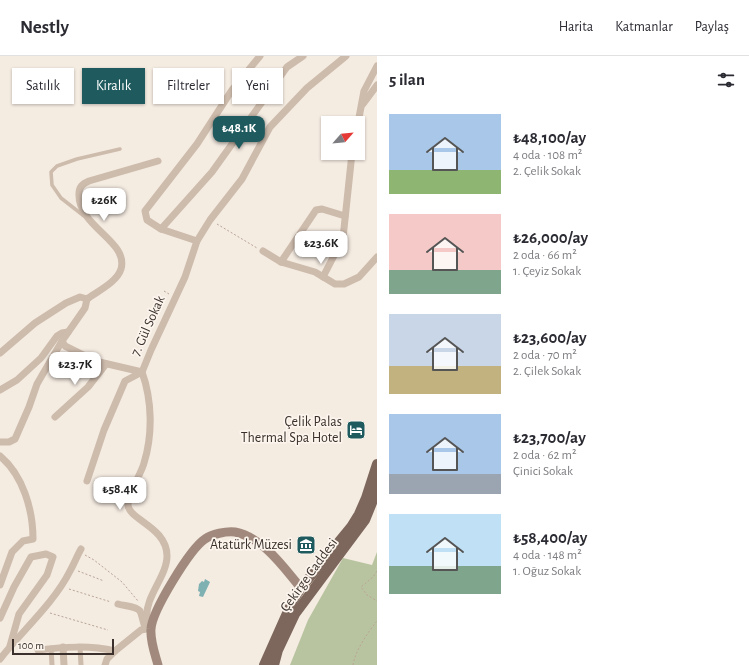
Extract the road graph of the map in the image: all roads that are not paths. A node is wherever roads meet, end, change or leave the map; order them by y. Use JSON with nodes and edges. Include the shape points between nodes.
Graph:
{"nodes":[{"id":1,"x":260,"y":56,"type":"edge"},
{"id":2,"x":303,"y":56,"type":"edge"},
{"id":3,"x":346,"y":56,"type":"edge"},
{"id":4,"x":377,"y":66,"type":"edge"},
{"id":5,"x":377,"y":85,"type":"edge"},
{"id":6,"x":361,"y":106,"type":"junction"},
{"id":7,"x":359,"y":116,"type":"edge"},
{"id":8,"x":120,"y":149,"type":"dead end"},
{"id":9,"x":351,"y":160,"type":"edge"},
{"id":10,"x":158,"y":161,"type":"dead end"},
{"id":11,"x":85,"y":216,"type":"junction"},
{"id":12,"x":345,"y":216,"type":"junction"},
{"id":13,"x":161,"y":229,"type":"junction"},
{"id":14,"x":197,"y":241,"type":"junction"},
{"id":15,"x":263,"y":251,"type":"road end"},
{"id":16,"x":377,"y":257,"type":"edge"},
{"id":17,"x":281,"y":262,"type":"junction"},
{"id":18,"x":323,"y":277,"type":"junction"},
{"id":19,"x":87,"y":299,"type":"junction"},
{"id":20,"x":68,"y":332,"type":"junction"},
{"id":21,"x":62,"y":341,"type":"junction"},
{"id":22,"x":0,"y":353,"type":"edge"},
{"id":23,"x":106,"y":364,"type":"junction"},
{"id":24,"x":142,"y":372,"type":"junction"},
{"id":25,"x":0,"y":390,"type":"edge"},
{"id":26,"x":55,"y":417,"type":"dead end"},
{"id":27,"x":0,"y":442,"type":"edge"},
{"id":28,"x":0,"y":456,"type":"edge"},
{"id":29,"x":377,"y":464,"type":"edge"},
{"id":30,"x":377,"y":480,"type":"edge"},
{"id":31,"x":87,"y":481,"type":"dead end"},
{"id":32,"x":80,"y":550,"type":"road end"},
{"id":33,"x":0,"y":585,"type":"edge"},
{"id":34,"x":301,"y":588,"type":"junction"},
{"id":35,"x":118,"y":604,"type":"road end"},
{"id":36,"x":301,"y":605,"type":"junction"},
{"id":37,"x":0,"y":618,"type":"edge"},
{"id":38,"x":151,"y":628,"type":"junction"},
{"id":39,"x":10,"y":646,"type":"junction"},
{"id":40,"x":63,"y":647,"type":"junction"},
{"id":41,"x":80,"y":647,"type":"junction"},
{"id":42,"x":51,"y":648,"type":"junction"},
{"id":43,"x":38,"y":650,"type":"dead end"},
{"id":44,"x":115,"y":651,"type":"junction"},
{"id":45,"x":0,"y":659,"type":"edge"},
{"id":46,"x":52,"y":665,"type":"edge"},
{"id":47,"x":64,"y":665,"type":"edge"},
{"id":48,"x":81,"y":665,"type":"edge"},
{"id":49,"x":105,"y":665,"type":"edge"},
{"id":50,"x":158,"y":665,"type":"edge"},
{"id":51,"x":264,"y":665,"type":"edge"},
{"id":52,"x":274,"y":665,"type":"edge"}],
"edges":[{"from":1,"to":13,"type":"street","via":[[232,90],[197,144],[145,211],[147,220]]},
{"from":2,"to":13,"type":"street","via":[[287,67],[212,172]]},
{"from":3,"to":14,"type":"street","name":"7. Gül Sokak","via":[[307,88],[270,127],[242,179]]},
{"from":4,"to":6,"type":"street","via":[[364,91]]},
{"from":5,"to":6,"type":"street"},
{"from":6,"to":7,"type":"street"},
{"from":8,"to":11,"type":"lane","via":[[71,161],[57,166],[50,172],[52,185],[61,198]]},
{"from":9,"to":12,"type":"street"},
{"from":10,"to":11,"type":"street","via":[[83,183],[79,189],[78,203]]},
{"from":11,"to":19,"type":"street","via":[[114,245],[122,259],[121,269],[116,278]]},
{"from":12,"to":17,"type":"street","via":[[322,208],[316,210]]},
{"from":12,"to":18,"type":"street","via":[[343,238]]},
{"from":13,"to":14,"type":"street"},
{"from":14,"to":24,"type":"street","name":"7. Gül Sokak","via":[[185,277]]},
{"from":15,"to":17,"type":"street"},
{"from":16,"to":18,"type":"street","via":[[359,277],[344,284],[335,284]]},
{"from":17,"to":18,"type":"street","via":[[315,272]]},
{"from":19,"to":20,"type":"street","via":[[85,308]]},
{"from":19,"to":22,"type":"street","via":[[80,297],[35,323]]},
{"from":20,"to":21,"type":"street"},
{"from":20,"to":25,"type":"street","via":[[57,336],[41,358],[17,380]]},
{"from":21,"to":23,"type":"street","via":[[65,346],[78,353]]},
{"from":21,"to":27,"type":"street","via":[[37,384],[14,439]]},
{"from":23,"to":24,"type":"street"},
{"from":23,"to":26,"type":"street","via":[[88,387]]},
{"from":24,"to":31,"type":"street","name":"7. Gül Sokak","via":[[125,381],[104,430]]},
{"from":24,"to":38,"type":"street","via":[[148,392],[148,443],[144,463],[129,498],[128,507],[132,514],[161,538],[167,554],[147,616]]},
{"from":28,"to":33,"type":"street","via":[[9,463],[18,477],[28,501],[33,526],[33,539],[23,541],[12,552]]},
{"from":29,"to":34,"type":"main road","name":"Çekirge Caddesi","via":[[359,514]]},
{"from":30,"to":36,"type":"main road","name":"Çekirge Caddesi","via":[[374,498],[365,520]]},
{"from":32,"to":39,"type":"street","via":[[72,569],[60,586]]},
{"from":34,"to":36,"type":"main road","via":[[304,592]]},
{"from":34,"to":38,"type":"main road","via":[[259,542],[234,532],[218,533],[206,538],[187,559],[173,580]]},
{"from":34,"to":51,"type":"main road","name":"Çekirge Caddesi","via":[[292,602]]},
{"from":35,"to":38,"type":"street","via":[[137,609],[141,613],[145,627]]},
{"from":36,"to":52,"type":"main road","name":"Çekirge Caddesi","via":[[278,650]]},
{"from":37,"to":39,"type":"street","via":[[31,557],[46,554],[54,557],[47,575],[19,614]]},
{"from":38,"to":44,"type":"street","via":[[141,630]]},
{"from":38,"to":50,"type":"main road"},
{"from":39,"to":45,"type":"street"},
{"from":40,"to":41,"type":"street"},
{"from":40,"to":42,"type":"street"},
{"from":40,"to":47,"type":"street"},
{"from":41,"to":44,"type":"street","via":[[102,647]]},
{"from":41,"to":48,"type":"street"},
{"from":42,"to":43,"type":"street"},
{"from":42,"to":46,"type":"street"},
{"from":44,"to":49,"type":"street"}]}
